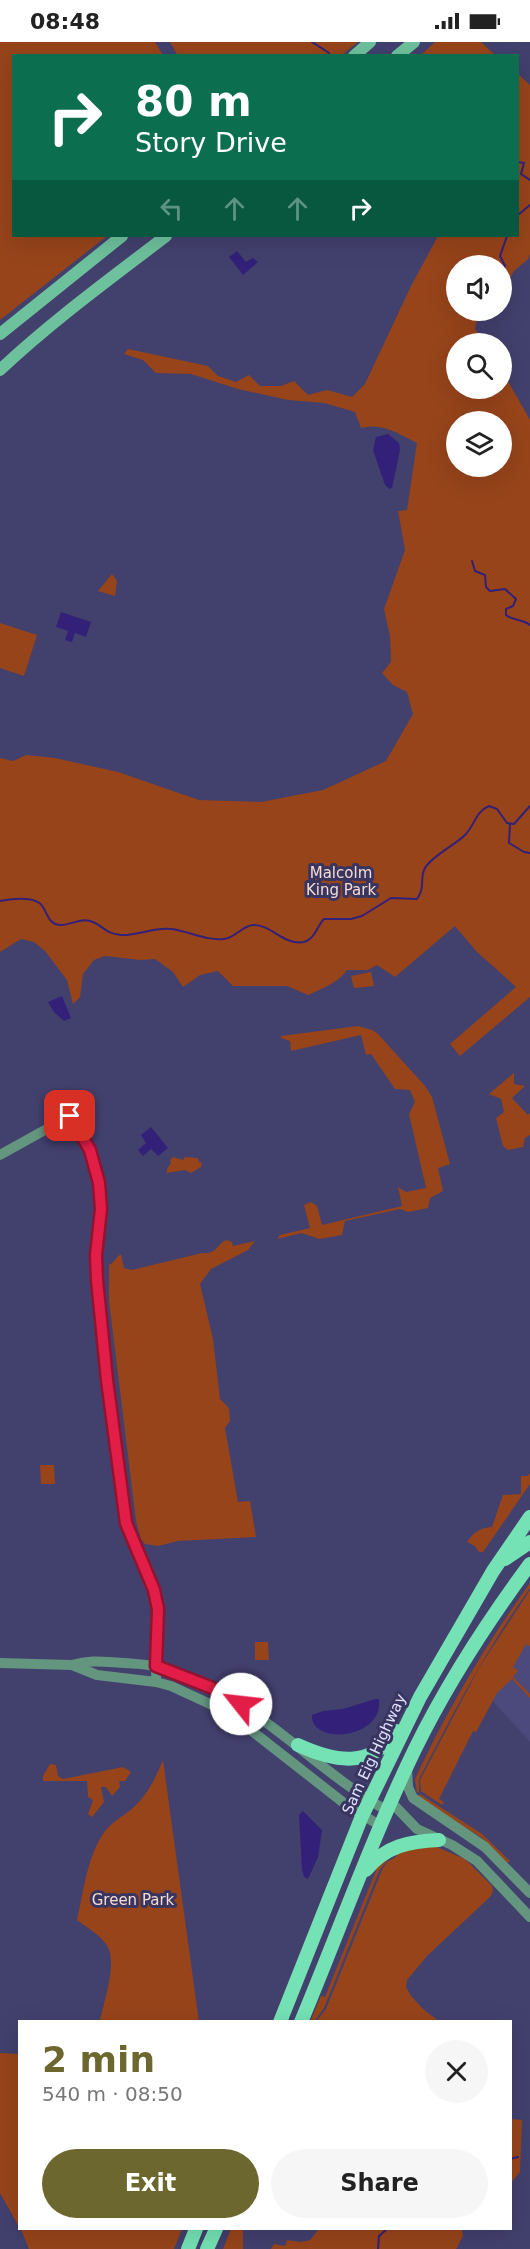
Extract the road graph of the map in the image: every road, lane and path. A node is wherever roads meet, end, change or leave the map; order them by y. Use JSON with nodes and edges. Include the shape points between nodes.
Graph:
{"nodes":[{"id":1,"x":370,"y":42,"type":"edge"},
{"id":2,"x":414,"y":42,"type":"edge"},
{"id":3,"x":356,"y":54,"type":"edge"},
{"id":4,"x":399,"y":54,"type":"edge"},
{"id":5,"x":121,"y":237,"type":"edge"},
{"id":6,"x":165,"y":237,"type":"edge"},
{"id":7,"x":0,"y":334,"type":"edge"},
{"id":8,"x":0,"y":370,"type":"edge"},
{"id":9,"x":0,"y":1155,"type":"edge"},
{"id":10,"x":530,"y":1517,"type":"edge"},
{"id":11,"x":530,"y":1542,"type":"edge"},
{"id":12,"x":530,"y":1564,"type":"edge"},
{"id":13,"x":493,"y":1571,"type":"junction"},
{"id":14,"x":530,"y":1574,"type":"edge"},
{"id":15,"x":509,"y":1593,"type":"junction"},
{"id":16,"x":0,"y":1663,"type":"edge"},
{"id":17,"x":72,"y":1665,"type":"junction"},
{"id":18,"x":156,"y":1666,"type":"junction"},
{"id":19,"x":156,"y":1682,"type":"junction"},
{"id":20,"x":420,"y":1697,"type":"junction"},
{"id":21,"x":298,"y":1745,"type":"junction"},
{"id":22,"x":387,"y":1765,"type":"junction"},
{"id":23,"x":407,"y":1768,"type":"junction"},
{"id":24,"x":370,"y":1801,"type":"junction"},
{"id":25,"x":390,"y":1807,"type":"junction"},
{"id":26,"x":362,"y":1816,"type":"junction"},
{"id":27,"x":381,"y":1826,"type":"junction"},
{"id":28,"x":439,"y":1840,"type":"junction"},
{"id":29,"x":358,"y":1882,"type":"junction"},
{"id":30,"x":530,"y":1893,"type":"edge"},
{"id":31,"x":530,"y":1917,"type":"edge"},
{"id":32,"x":281,"y":2020,"type":"edge"},
{"id":33,"x":303,"y":2020,"type":"edge"},
{"id":34,"x":196,"y":2230,"type":"edge"},
{"id":35,"x":216,"y":2230,"type":"edge"},
{"id":36,"x":221,"y":2230,"type":"edge"},
{"id":37,"x":188,"y":2249,"type":"edge"},
{"id":38,"x":207,"y":2249,"type":"edge"},
{"id":39,"x":216,"y":2249,"type":"edge"}],
"edges":[{"from":1,"to":3,"type":"main road"},
{"from":2,"to":4,"type":"main road"},
{"from":5,"to":7,"type":"main road"},
{"from":6,"to":8,"type":"main road"},
{"from":9,"to":18,"type":"street","via":[[70,1116],[90,1150],[101,1209],[96,1255],[107,1380],[126,1523],[158,1609]]},
{"from":10,"to":13,"type":"main road","name":"Sam Eig Highway"},
{"from":11,"to":13,"type":"main road"},
{"from":12,"to":15,"type":"main road"},
{"from":13,"to":20,"type":"main road","name":"Sam Eig Highway"},
{"from":14,"to":15,"type":"main road"},
{"from":15,"to":23,"type":"main road","via":[[447,1692]]},
{"from":16,"to":17,"type":"street"},
{"from":17,"to":18,"type":"street","via":[[87,1660]]},
{"from":17,"to":19,"type":"street","via":[[97,1674]]},
{"from":18,"to":19,"type":"street"},
{"from":18,"to":21,"type":"street","via":[[241,1704]]},
{"from":19,"to":26,"type":"street","via":[[223,1710]]},
{"from":20,"to":21,"type":"main road","via":[[388,1743],[370,1754],[351,1760],[333,1759]]},
{"from":20,"to":22,"type":"main road","name":"Sam Eig Highway"},
{"from":21,"to":24,"type":"street"},
{"from":22,"to":24,"type":"main road","name":"Sam Eig Highway"},
{"from":22,"to":25,"type":"main road","via":[[385,1786]]},
{"from":23,"to":25,"type":"main road"},
{"from":23,"to":30,"type":"street","via":[[413,1798],[485,1847]]},
{"from":24,"to":25,"type":"street"},
{"from":24,"to":26,"type":"main road","name":"Sam Eig Highway"},
{"from":25,"to":27,"type":"main road"},
{"from":25,"to":28,"type":"street","via":[[417,1829]]},
{"from":26,"to":27,"type":"street"},
{"from":26,"to":32,"type":"main road","name":"Sam Eig Highway"},
{"from":27,"to":29,"type":"main road"},
{"from":28,"to":29,"type":"main road","via":[[391,1848],[370,1864]]},
{"from":28,"to":31,"type":"street","via":[[477,1861]]},
{"from":29,"to":33,"type":"main road"},
{"from":34,"to":37,"type":"main road"},
{"from":35,"to":38,"type":"main road"},
{"from":36,"to":39,"type":"main road"}]}
